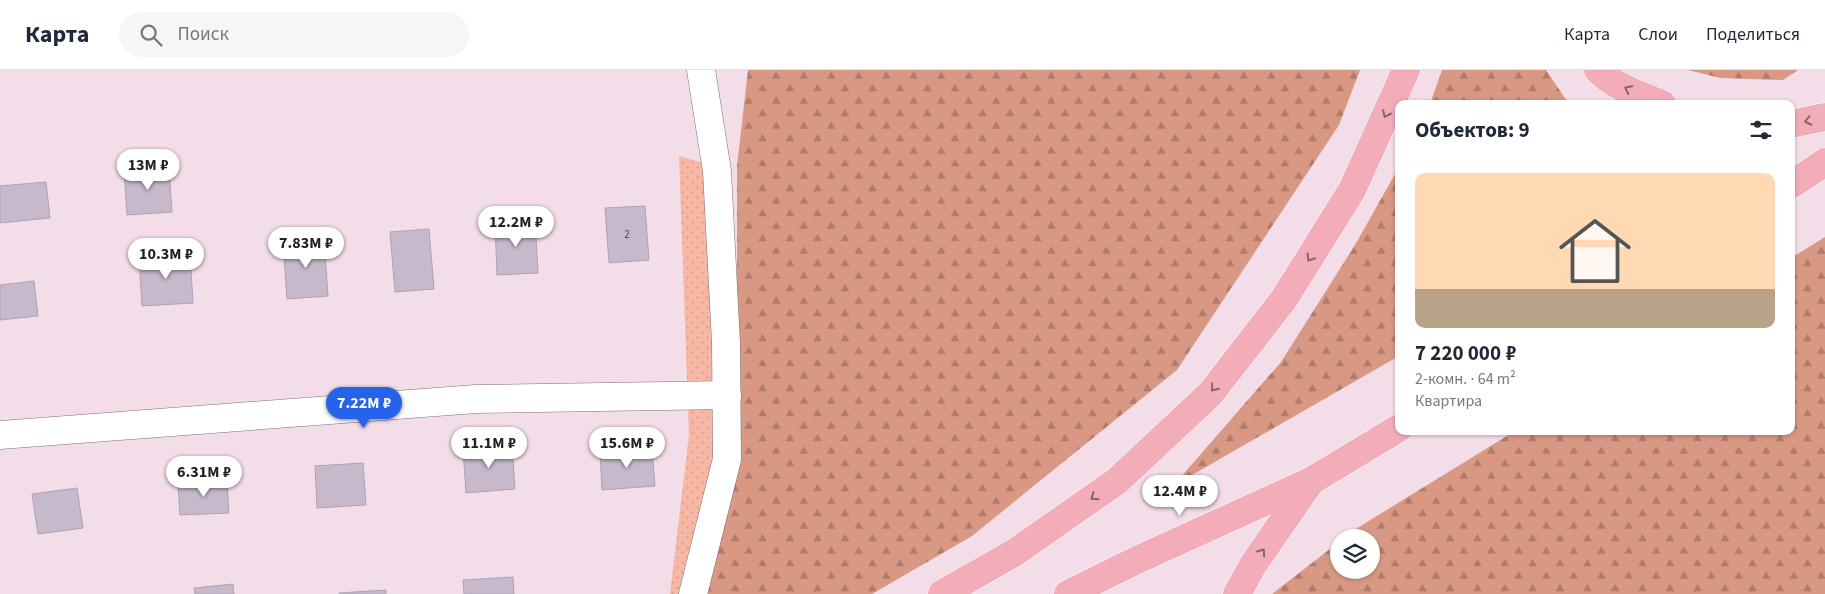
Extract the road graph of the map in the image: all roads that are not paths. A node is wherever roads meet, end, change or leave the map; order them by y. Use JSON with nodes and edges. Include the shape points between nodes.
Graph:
{"nodes":[{"id":1,"x":701,"y":70,"type":"edge"},
{"id":2,"x":1406,"y":70,"type":"edge"},
{"id":3,"x":1598,"y":70,"type":"edge"},
{"id":4,"x":1652,"y":100,"type":"edge"},
{"id":5,"x":1825,"y":117,"type":"edge"},
{"id":6,"x":1795,"y":123,"type":"edge"},
{"id":7,"x":1825,"y":162,"type":"edge"},
{"id":8,"x":1795,"y":181,"type":"edge"},
{"id":9,"x":727,"y":395,"type":"junction"},
{"id":10,"x":1395,"y":430,"type":"edge"},
{"id":11,"x":0,"y":435,"type":"edge"},
{"id":12,"x":1312,"y":481,"type":"junction"},
{"id":13,"x":693,"y":594,"type":"edge"},
{"id":14,"x":942,"y":594,"type":"edge"},
{"id":15,"x":1068,"y":594,"type":"edge"},
{"id":16,"x":1237,"y":594,"type":"edge"}],
"edges":[{"from":1,"to":9,"type":"street","via":[[717,171]]},
{"from":2,"to":14,"type":"main road","one_way":true,"via":[[1352,190],[1284,299],[1210,394],[1117,481],[1014,553]]},
{"from":4,"to":3,"type":"main road","one_way":true,"via":[[1604,77]]},
{"from":5,"to":6,"type":"main road","one_way":true},
{"from":7,"to":8,"type":"main road"},
{"from":9,"to":11,"type":"street","via":[[476,399]]},
{"from":9,"to":13,"type":"street","via":[[727,459]]},
{"from":10,"to":12,"type":"main road"},
{"from":12,"to":15,"type":"main road"},
{"from":16,"to":12,"type":"main road","one_way":true,"via":[[1253,565]]}]}
